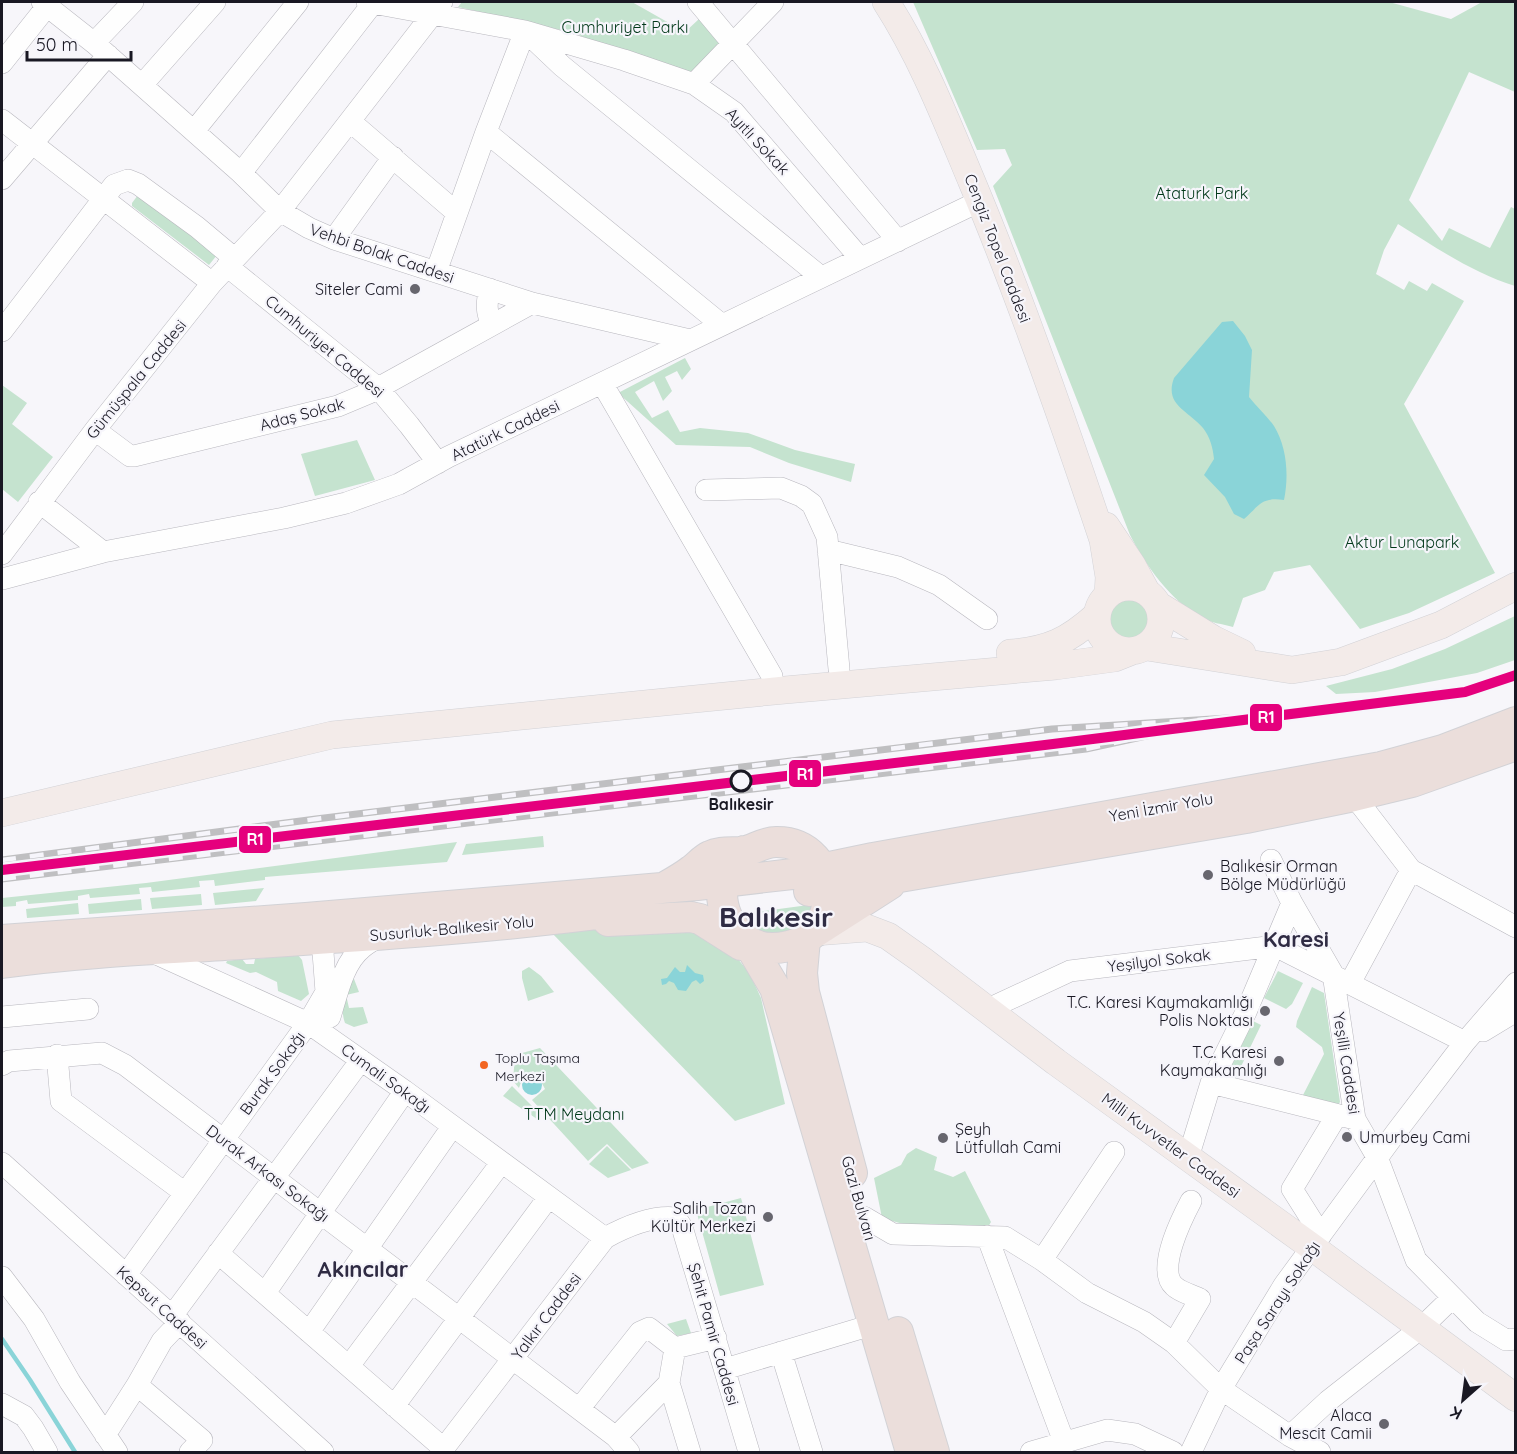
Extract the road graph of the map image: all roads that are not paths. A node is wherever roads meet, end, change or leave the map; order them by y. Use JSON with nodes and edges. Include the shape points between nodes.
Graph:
{"nodes":[{"id":1,"x":133,"y":2,"type":"edge"},
{"id":2,"x":215,"y":2,"type":"edge"},
{"id":3,"x":298,"y":2,"type":"edge"},
{"id":4,"x":370,"y":2,"type":"edge"},
{"id":5,"x":698,"y":2,"type":"edge"},
{"id":6,"x":773,"y":2,"type":"edge"},
{"id":7,"x":45,"y":3,"type":"edge"},
{"id":8,"x":438,"y":8,"type":"edge"},
{"id":9,"x":894,"y":9,"type":"edge"},
{"id":10,"x":525,"y":32,"type":"junction"},
{"id":11,"x":733,"y":43,"type":"junction"},
{"id":12,"x":101,"y":49,"type":"junction"},
{"id":13,"x":2,"y":63,"type":"edge"},
{"id":14,"x":694,"y":84,"type":"junction"},
{"id":15,"x":142,"y":86,"type":"junction"},
{"id":16,"x":2,"y":120,"type":"edge"},
{"id":17,"x":351,"y":122,"type":"junction"},
{"id":18,"x":194,"y":131,"type":"junction"},
{"id":19,"x":486,"y":132,"type":"junction"},
{"id":20,"x":31,"y":143,"type":"junction"},
{"id":21,"x":393,"y":156,"type":"junction"},
{"id":22,"x":241,"y":173,"type":"junction"},
{"id":23,"x":2,"y":179,"type":"edge"},
{"id":24,"x":103,"y":199,"type":"junction"},
{"id":25,"x":980,"y":201,"type":"junction"},
{"id":26,"x":280,"y":211,"type":"junction"},
{"id":27,"x":457,"y":213,"type":"junction"},
{"id":28,"x":334,"y":239,"type":"junction"},
{"id":29,"x":898,"y":241,"type":"junction"},
{"id":30,"x":861,"y":258,"type":"junction"},
{"id":31,"x":231,"y":262,"type":"junction"},
{"id":32,"x":436,"y":272,"type":"junction"},
{"id":33,"x":821,"y":277,"type":"junction"},
{"id":34,"x":212,"y":283,"type":"junction"},
{"id":35,"x":490,"y":289,"type":"junction"},
{"id":36,"x":532,"y":303,"type":"junction"},
{"id":37,"x":492,"y":325,"type":"junction"},
{"id":38,"x":722,"y":325,"type":"junction"},
{"id":39,"x":2,"y":331,"type":"edge"},
{"id":40,"x":690,"y":340,"type":"junction"},
{"id":41,"x":602,"y":383,"type":"junction"},
{"id":42,"x":378,"y":388,"type":"junction"},
{"id":43,"x":95,"y":430,"type":"junction"},
{"id":44,"x":438,"y":463,"type":"junction"},
{"id":45,"x":706,"y":490,"type":"dead end"},
{"id":46,"x":39,"y":502,"type":"junction"},
{"id":47,"x":1091,"y":502,"type":"junction"},
{"id":48,"x":3,"y":547,"type":"edge"},
{"id":49,"x":828,"y":550,"type":"junction"},
{"id":50,"x":103,"y":552,"type":"junction"},
{"id":51,"x":2,"y":579,"type":"edge"},
{"id":52,"x":1515,"y":586,"type":"edge"},
{"id":53,"x":1152,"y":598,"type":"junction"},
{"id":54,"x":1102,"y":605,"type":"junction"},
{"id":55,"x":987,"y":619,"type":"dead end"},
{"id":56,"x":1139,"y":649,"type":"junction"},
{"id":57,"x":839,"y":669,"type":"junction"},
{"id":58,"x":1292,"y":670,"type":"junction"},
{"id":59,"x":772,"y":676,"type":"junction"},
{"id":60,"x":1515,"y":722,"type":"edge"},
{"id":61,"x":1515,"y":745,"type":"edge"},
{"id":62,"x":1354,"y":796,"type":"junction"},
{"id":63,"x":2,"y":798,"type":"edge"},
{"id":64,"x":2,"y":813,"type":"edge"},
{"id":65,"x":744,"y":851,"type":"junction"},
{"id":66,"x":1271,"y":860,"type":"dead end"},
{"id":67,"x":904,"y":865,"type":"junction"},
{"id":68,"x":812,"y":869,"type":"junction"},
{"id":69,"x":1411,"y":870,"type":"junction"},
{"id":70,"x":663,"y":888,"type":"junction"},
{"id":71,"x":722,"y":889,"type":"junction"},
{"id":72,"x":1292,"y":903,"type":"junction"},
{"id":73,"x":563,"y":919,"type":"junction"},
{"id":74,"x":1515,"y":927,"type":"edge"},
{"id":75,"x":314,"y":929,"type":"junction"},
{"id":76,"x":384,"y":933,"type":"junction"},
{"id":77,"x":810,"y":936,"type":"junction"},
{"id":78,"x":2,"y":940,"type":"edge"},
{"id":79,"x":1275,"y":946,"type":"junction"},
{"id":80,"x":752,"y":949,"type":"junction"},
{"id":81,"x":149,"y":950,"type":"junction"},
{"id":82,"x":2,"y":963,"type":"edge"},
{"id":83,"x":1341,"y":979,"type":"junction"},
{"id":84,"x":1515,"y":983,"type":"edge"},
{"id":85,"x":326,"y":992,"type":"junction"},
{"id":86,"x":88,"y":1009,"type":"dead end"},
{"id":87,"x":986,"y":1010,"type":"junction"},
{"id":88,"x":1515,"y":1011,"type":"edge"},
{"id":89,"x":2,"y":1017,"type":"edge"},
{"id":90,"x":330,"y":1017,"type":"junction"},
{"id":91,"x":308,"y":1023,"type":"junction"},
{"id":92,"x":333,"y":1040,"type":"junction"},
{"id":93,"x":1465,"y":1042,"type":"junction"},
{"id":94,"x":57,"y":1055,"type":"junction"},
{"id":95,"x":361,"y":1060,"type":"junction"},
{"id":96,"x":2,"y":1065,"type":"edge"},
{"id":97,"x":1211,"y":1083,"type":"junction"},
{"id":98,"x":405,"y":1091,"type":"junction"},
{"id":99,"x":1346,"y":1117,"type":"junction"},
{"id":100,"x":452,"y":1126,"type":"junction"},
{"id":101,"x":224,"y":1139,"type":"junction"},
{"id":102,"x":1114,"y":1152,"type":"dead end"},
{"id":103,"x":1377,"y":1157,"type":"junction"},
{"id":104,"x":1188,"y":1158,"type":"junction"},
{"id":105,"x":2,"y":1163,"type":"edge"},
{"id":106,"x":501,"y":1163,"type":"junction"},
{"id":107,"x":274,"y":1178,"type":"junction"},
{"id":108,"x":185,"y":1193,"type":"junction"},
{"id":109,"x":548,"y":1198,"type":"junction"},
{"id":110,"x":1191,"y":1201,"type":"dead end"},
{"id":111,"x":320,"y":1213,"type":"junction"},
{"id":112,"x":864,"y":1217,"type":"junction"},
{"id":113,"x":676,"y":1218,"type":"joint"},
{"id":114,"x":987,"y":1236,"type":"junction"},
{"id":115,"x":604,"y":1238,"type":"junction"},
{"id":116,"x":1317,"y":1241,"type":"junction"},
{"id":117,"x":369,"y":1248,"type":"junction"},
{"id":118,"x":219,"y":1253,"type":"junction"},
{"id":119,"x":1042,"y":1260,"type":"junction"},
{"id":120,"x":126,"y":1275,"type":"junction"},
{"id":121,"x":2,"y":1277,"type":"edge"},
{"id":122,"x":411,"y":1281,"type":"junction"},
{"id":123,"x":265,"y":1293,"type":"junction"},
{"id":124,"x":1452,"y":1298,"type":"junction"},
{"id":125,"x":459,"y":1318,"type":"junction"},
{"id":126,"x":176,"y":1319,"type":"junction"},
{"id":127,"x":875,"y":1324,"type":"junction"},
{"id":128,"x":1421,"y":1328,"type":"junction"},
{"id":129,"x":309,"y":1332,"type":"junction"},
{"id":130,"x":716,"y":1338,"type":"junction"},
{"id":131,"x":1515,"y":1339,"type":"edge"},
{"id":132,"x":1174,"y":1343,"type":"junction"},
{"id":133,"x":675,"y":1348,"type":"junction"},
{"id":134,"x":781,"y":1352,"type":"junction"},
{"id":135,"x":513,"y":1358,"type":"junction"},
{"id":136,"x":349,"y":1366,"type":"junction"},
{"id":137,"x":725,"y":1369,"type":"junction"},
{"id":138,"x":669,"y":1383,"type":"junction"},
{"id":139,"x":137,"y":1385,"type":"junction"},
{"id":140,"x":1221,"y":1389,"type":"junction"},
{"id":141,"x":1515,"y":1398,"type":"edge"},
{"id":142,"x":2,"y":1404,"type":"edge"},
{"id":143,"x":394,"y":1406,"type":"junction"},
{"id":144,"x":579,"y":1409,"type":"junction"},
{"id":145,"x":1290,"y":1436,"type":"junction"},
{"id":146,"x":111,"y":1444,"type":"edge"},
{"id":147,"x":623,"y":1445,"type":"edge"},
{"id":148,"x":1060,"y":1446,"type":"edge"},
{"id":149,"x":442,"y":1450,"type":"edge"},
{"id":150,"x":47,"y":1452,"type":"edge"},
{"id":151,"x":190,"y":1452,"type":"edge"},
{"id":152,"x":322,"y":1452,"type":"edge"},
{"id":153,"x":690,"y":1452,"type":"edge"},
{"id":154,"x":749,"y":1452,"type":"edge"},
{"id":155,"x":812,"y":1452,"type":"edge"},
{"id":156,"x":911,"y":1452,"type":"edge"},
{"id":157,"x":934,"y":1452,"type":"edge"},
{"id":158,"x":1031,"y":1452,"type":"edge"},
{"id":159,"x":1173,"y":1452,"type":"edge"},
{"id":160,"x":1191,"y":1452,"type":"edge"},
{"id":161,"x":1320,"y":1452,"type":"edge"}],
"edges":[{"from":1,"to":12,"type":"street"},
{"from":2,"to":15,"type":"street"},
{"from":3,"to":18,"type":"street"},
{"from":4,"to":8,"type":"street","name":"Ayıtlı Sokak"},
{"from":4,"to":22,"type":"street"},
{"from":5,"to":11,"type":"street"},
{"from":6,"to":11,"type":"street"},
{"from":7,"to":12,"type":"street","name":"Vehbi Bolak Caddesi"},
{"from":7,"to":13,"type":"street"},
{"from":8,"to":10,"type":"street","name":"Ayıtlı Sokak"},
{"from":8,"to":17,"type":"street","name":"Gümüşpala Caddesi"},
{"from":9,"to":25,"type":"main road","name":"Cengiz Topel Caddesi","via":[[936,94]]},
{"from":10,"to":14,"type":"street","name":"Ayıtlı Sokak"},
{"from":10,"to":19,"type":"street"},
{"from":10,"to":33,"type":"street","via":[[561,66]]},
{"from":11,"to":14,"type":"street"},
{"from":11,"to":29,"type":"street"},
{"from":12,"to":15,"type":"street","name":"Vehbi Bolak Caddesi"},
{"from":12,"to":20,"type":"street"},
{"from":14,"to":30,"type":"street","name":"Ayıtlı Sokak","via":[[734,112]]},
{"from":15,"to":18,"type":"street","name":"Vehbi Bolak Caddesi"},
{"from":16,"to":20,"type":"street"},
{"from":17,"to":21,"type":"street"},
{"from":17,"to":26,"type":"street","name":"Gümüşpala Caddesi"},
{"from":18,"to":22,"type":"street","name":"Vehbi Bolak Caddesi"},
{"from":19,"to":27,"type":"street"},
{"from":19,"to":38,"type":"street"},
{"from":20,"to":23,"type":"street"},
{"from":20,"to":24,"type":"street"},
{"from":21,"to":27,"type":"street"},
{"from":21,"to":28,"type":"street"},
{"from":22,"to":26,"type":"street","name":"Vehbi Bolak Caddesi"},
{"from":24,"to":31,"type":"street","name":"Cumhuriyet Caddesi","via":[[114,184],[128,180],[138,184],[197,227]]},
{"from":24,"to":34,"type":"street"},
{"from":24,"to":39,"type":"street"},
{"from":25,"to":29,"type":"street","name":"Atatürk Caddesi"},
{"from":25,"to":47,"type":"main road","name":"Cengiz Topel Caddesi"},
{"from":26,"to":28,"type":"street","name":"Vehbi Bolak Caddesi"},
{"from":26,"to":31,"type":"street","name":"Gümüşpala Caddesi"},
{"from":27,"to":32,"type":"street"},
{"from":28,"to":32,"type":"street","name":"Vehbi Bolak Caddesi"},
{"from":29,"to":30,"type":"street","name":"Atatürk Caddesi"},
{"from":30,"to":33,"type":"street","name":"Atatürk Caddesi"},
{"from":31,"to":34,"type":"street","name":"Gümüşpala Caddesi"},
{"from":31,"to":42,"type":"street","name":"Cumhuriyet Caddesi"},
{"from":32,"to":35,"type":"street","name":"Vehbi Bolak Caddesi"},
{"from":33,"to":38,"type":"street","name":"Atatürk Caddesi"},
{"from":34,"to":43,"type":"street","name":"Gümüşpala Caddesi"},
{"from":35,"to":36,"type":"street","name":"Vehbi Bolak Caddesi"},
{"from":35,"to":37,"type":"street","via":[[486,306]]},
{"from":36,"to":37,"type":"street","name":"Adaş Sokak"},
{"from":36,"to":40,"type":"street","name":"Vehbi Bolak Caddesi"},
{"from":37,"to":42,"type":"street","name":"Adaş Sokak"},
{"from":38,"to":40,"type":"street","name":"Atatürk Caddesi"},
{"from":40,"to":41,"type":"street","name":"Atatürk Caddesi"},
{"from":41,"to":44,"type":"street","name":"Atatürk Caddesi"},
{"from":41,"to":59,"type":"street"},
{"from":42,"to":43,"type":"street","name":"Adaş Sokak","via":[[338,406],[134,456]]},
{"from":42,"to":44,"type":"street","name":"Cumhuriyet Caddesi"},
{"from":43,"to":46,"type":"street","name":"Gümüşpala Caddesi"},
{"from":44,"to":50,"type":"street","name":"Atatürk Caddesi","via":[[399,484],[346,503]]},
{"from":45,"to":49,"type":"street","via":[[781,488],[801,496],[819,516]]},
{"from":46,"to":48,"type":"street","name":"Gümüşpala Caddesi"},
{"from":46,"to":50,"type":"street"},
{"from":47,"to":53,"type":"main road","name":"Cengiz Topel Caddesi"},
{"from":47,"to":54,"type":"main road","name":"Cengiz Topel Caddesi","via":[[1108,559],[1109,577]]},
{"from":49,"to":55,"type":"street","via":[[898,567],[939,585]]},
{"from":49,"to":57,"type":"street"},
{"from":50,"to":51,"type":"street","name":"Atatürk Caddesi"},
{"from":52,"to":58,"type":"main road","name":"Cengiz Topel Caddesi","via":[[1441,625],[1341,662]]},
{"from":53,"to":54,"type":"main road","via":[[1138,588],[1122,588]]},
{"from":53,"to":56,"type":"main road","name":"Cengiz Topel Caddesi","via":[[1162,623],[1159,632]]},
{"from":53,"to":58,"type":"main road","name":"Cengiz Topel Caddesi","via":[[1213,639]]},
{"from":54,"to":56,"type":"main road","name":"Cengiz Topel Caddesi","via":[[1097,624],[1105,641],[1120,651]]},
{"from":54,"to":57,"type":"main road","via":[[1084,626],[1053,646],[1034,651]]},
{"from":56,"to":58,"type":"main road","name":"Cengiz Topel Caddesi"},
{"from":56,"to":64,"type":"main road","via":[[1115,658],[1056,666],[333,735]]},
{"from":57,"to":59,"type":"main road"},
{"from":59,"to":63,"type":"main road","via":[[334,718]]},
{"from":60,"to":67,"type":"highway","name":"Yeni İzmir Yolu","via":[[1443,750],[1381,767]]},
{"from":61,"to":62,"type":"highway","name":"Yeni İzmir Yolu","via":[[1412,782]]},
{"from":62,"to":67,"type":"highway","name":"Yeni İzmir Yolu","via":[[1246,818]]},
{"from":62,"to":69,"type":"street"},
{"from":65,"to":68,"type":"highway","via":[[778,842]]},
{"from":65,"to":70,"type":"highway","via":[[708,857]]},
{"from":65,"to":71,"type":"highway","via":[[731,864]]},
{"from":66,"to":72,"type":"street"},
{"from":67,"to":68,"type":"highway","name":"Susurluk-Balıkesir Yolu"},
{"from":67,"to":68,"type":"highway"},
{"from":67,"to":77,"type":"highway"},
{"from":68,"to":71,"type":"highway","name":"Susurluk-Balıkesir Yolu"},
{"from":68,"to":77,"type":"highway","via":[[829,901],[825,917]]},
{"from":69,"to":74,"type":"street"},
{"from":69,"to":83,"type":"street"},
{"from":70,"to":71,"type":"highway","name":"Susurluk-Balıkesir Yolu"},
{"from":70,"to":75,"type":"highway","name":"Susurluk-Balıkesir Yolu"},
{"from":71,"to":73,"type":"highway","name":"Susurluk-Balıkesir Yolu","via":[[639,909]]},
{"from":71,"to":80,"type":"highway","via":[[725,914]]},
{"from":72,"to":79,"type":"street"},
{"from":72,"to":83,"type":"street"},
{"from":73,"to":76,"type":"highway","name":"Susurluk-Balıkesir Yolu"},
{"from":73,"to":80,"type":"highway","via":[[691,917]]},
{"from":75,"to":76,"type":"highway","name":"Susurluk-Balıkesir Yolu"},
{"from":75,"to":78,"type":"highway","name":"Susurluk-Balıkesir Yolu"},
{"from":75,"to":81,"type":"highway","name":"Susurluk-Balıkesir Yolu"},
{"from":75,"to":85,"type":"street"},
{"from":76,"to":90,"type":"street","via":[[360,949],[348,967]]},
{"from":77,"to":80,"type":"highway","via":[[785,948]]},
{"from":77,"to":87,"type":"main road","name":"Milli Kuvvetler Caddesi","via":[[867,928],[888,936]]},
{"from":77,"to":112,"type":"highway","name":"Gazi Bulvarı","via":[[802,973],[804,992]]},
{"from":79,"to":83,"type":"street"},
{"from":79,"to":87,"type":"street","name":"Yeşilyol Sokak","via":[[1070,971]]},
{"from":79,"to":97,"type":"street"},
{"from":80,"to":127,"type":"highway","name":"Gazi Bulvarı","via":[[776,988]]},
{"from":81,"to":82,"type":"highway","name":"Susurluk-Balıkesir Yolu"},
{"from":81,"to":91,"type":"street","name":"Cumali Sokağı"},
{"from":83,"to":93,"type":"street"},
{"from":83,"to":99,"type":"street","name":"Yeşilli Caddesi"},
{"from":84,"to":93,"type":"street","name":"Paşa Sarayı Sokağı"},
{"from":85,"to":90,"type":"street"},
{"from":85,"to":91,"type":"street","name":"Burak Sokağı"},
{"from":86,"to":89,"type":"street"},
{"from":87,"to":104,"type":"main road","name":"Milli Kuvvetler Caddesi"},
{"from":88,"to":93,"type":"street"},
{"from":90,"to":92,"type":"street"},
{"from":91,"to":92,"type":"street","name":"Cumali Sokağı"},
{"from":91,"to":101,"type":"street","name":"Burak Sokağı"},
{"from":92,"to":95,"type":"street","name":"Cumali Sokağı"},
{"from":93,"to":103,"type":"street","name":"Paşa Sarayı Sokağı"},
{"from":94,"to":96,"type":"street","name":"Durak Arkası Sokağı"},
{"from":94,"to":101,"type":"street","name":"Durak Arkası Sokağı","via":[[102,1053],[125,1065]]},
{"from":94,"to":108,"type":"street","via":[[61,1101]]},
{"from":95,"to":98,"type":"street","name":"Cumali Sokağı"},
{"from":95,"to":107,"type":"street"},
{"from":97,"to":99,"type":"street"},
{"from":97,"to":104,"type":"street"},
{"from":98,"to":100,"type":"street","name":"Cumali Sokağı"},
{"from":98,"to":111,"type":"street"},
{"from":99,"to":103,"type":"street","name":"Yeşilli Caddesi"},
{"from":99,"to":116,"type":"street","via":[[1292,1189]]},
{"from":100,"to":106,"type":"street","name":"Cumali Sokağı"},
{"from":100,"to":117,"type":"street"},
{"from":101,"to":107,"type":"street","name":"Durak Arkası Sokağı"},
{"from":101,"to":108,"type":"street","name":"Burak Sokağı"},
{"from":102,"to":119,"type":"street"},
{"from":103,"to":116,"type":"street","name":"Paşa Sarayı Sokağı"},
{"from":103,"to":124,"type":"street","name":"Yeşilli Caddesi","via":[[1416,1260]]},
{"from":104,"to":116,"type":"main road","name":"Milli Kuvvetler Caddesi"},
{"from":105,"to":120,"type":"street","name":"Kepsut Caddesi"},
{"from":106,"to":109,"type":"street","name":"Cumali Sokağı"},
{"from":106,"to":122,"type":"street"},
{"from":107,"to":111,"type":"street","name":"Durak Arkası Sokağı"},
{"from":107,"to":118,"type":"street"},
{"from":108,"to":120,"type":"street","name":"Burak Sokağı"},
{"from":109,"to":115,"type":"street","name":"Cumali Sokağı"},
{"from":109,"to":125,"type":"street"},
{"from":110,"to":132,"type":"street","via":[[1171,1246],[1169,1278],[1174,1286],[1200,1299]]},
{"from":111,"to":117,"type":"street","name":"Durak Arkası Sokağı"},
{"from":111,"to":123,"type":"street"},
{"from":112,"to":114,"type":"street","via":[[893,1234]]},
{"from":112,"to":157,"type":"highway","name":"Gazi Bulvarı"},
{"from":113,"to":115,"type":"street","name":"Yalkır Caddesi","via":[[626,1227]]},
{"from":113,"to":130,"type":"street","name":"Şehit Pamir Caddesi"},
{"from":114,"to":119,"type":"street","via":[[1005,1237]]},
{"from":114,"to":148,"type":"street"},
{"from":115,"to":135,"type":"street","name":"Yalkır Caddesi"},
{"from":116,"to":128,"type":"main road","name":"Milli Kuvvetler Caddesi"},
{"from":116,"to":140,"type":"street","name":"Paşa Sarayı Sokağı","via":[[1284,1285]]},
{"from":117,"to":122,"type":"street","name":"Durak Arkası Sokağı"},
{"from":117,"to":129,"type":"street"},
{"from":118,"to":123,"type":"street"},
{"from":118,"to":126,"type":"street"},
{"from":119,"to":132,"type":"street","via":[[1087,1293],[1144,1322]]},
{"from":120,"to":126,"type":"street","name":"Kepsut Caddesi"},
{"from":121,"to":146,"type":"street","via":[[34,1319]]},
{"from":122,"to":125,"type":"street","name":"Durak Arkası Sokağı"},
{"from":122,"to":136,"type":"street"},
{"from":123,"to":129,"type":"street"},
{"from":124,"to":128,"type":"street"},
{"from":124,"to":131,"type":"street","name":"Yeşilli Caddesi","via":[[1496,1335]]},
{"from":125,"to":135,"type":"street","name":"Durak Arkası Sokağı"},
{"from":125,"to":143,"type":"street"},
{"from":126,"to":139,"type":"street"},
{"from":126,"to":152,"type":"street","name":"Kepsut Caddesi"},
{"from":127,"to":134,"type":"street"},
{"from":127,"to":156,"type":"highway","name":"Gazi Bulvarı"},
{"from":128,"to":141,"type":"main road","name":"Milli Kuvvetler Caddesi"},
{"from":128,"to":145,"type":"street"},
{"from":129,"to":136,"type":"street"},
{"from":130,"to":133,"type":"street"},
{"from":130,"to":137,"type":"street","name":"Şehit Pamir Caddesi"},
{"from":132,"to":140,"type":"street"},
{"from":133,"to":138,"type":"street"},
{"from":133,"to":144,"type":"street","via":[[649,1328],[640,1332]]},
{"from":134,"to":137,"type":"street"},
{"from":134,"to":155,"type":"street"},
{"from":135,"to":144,"type":"street","name":"Durak Arkası Sokağı"},
{"from":135,"to":149,"type":"street","name":"Yalkır Caddesi"},
{"from":136,"to":143,"type":"street"},
{"from":137,"to":154,"type":"street","name":"Şehit Pamir Caddesi"},
{"from":138,"to":147,"type":"street"},
{"from":138,"to":153,"type":"street"},
{"from":139,"to":146,"type":"street"},
{"from":139,"to":151,"type":"street","via":[[202,1440]]},
{"from":140,"to":145,"type":"street"},
{"from":140,"to":160,"type":"street","name":"Paşa Sarayı Sokağı"},
{"from":142,"to":150,"type":"street","via":[[24,1416]]},
{"from":143,"to":149,"type":"street"},
{"from":144,"to":147,"type":"street","name":"Durak Arkası Sokağı"},
{"from":145,"to":161,"type":"street"},
{"from":148,"to":158,"type":"street"},
{"from":148,"to":159,"type":"street","via":[[1107,1430],[1135,1434]]}]}
